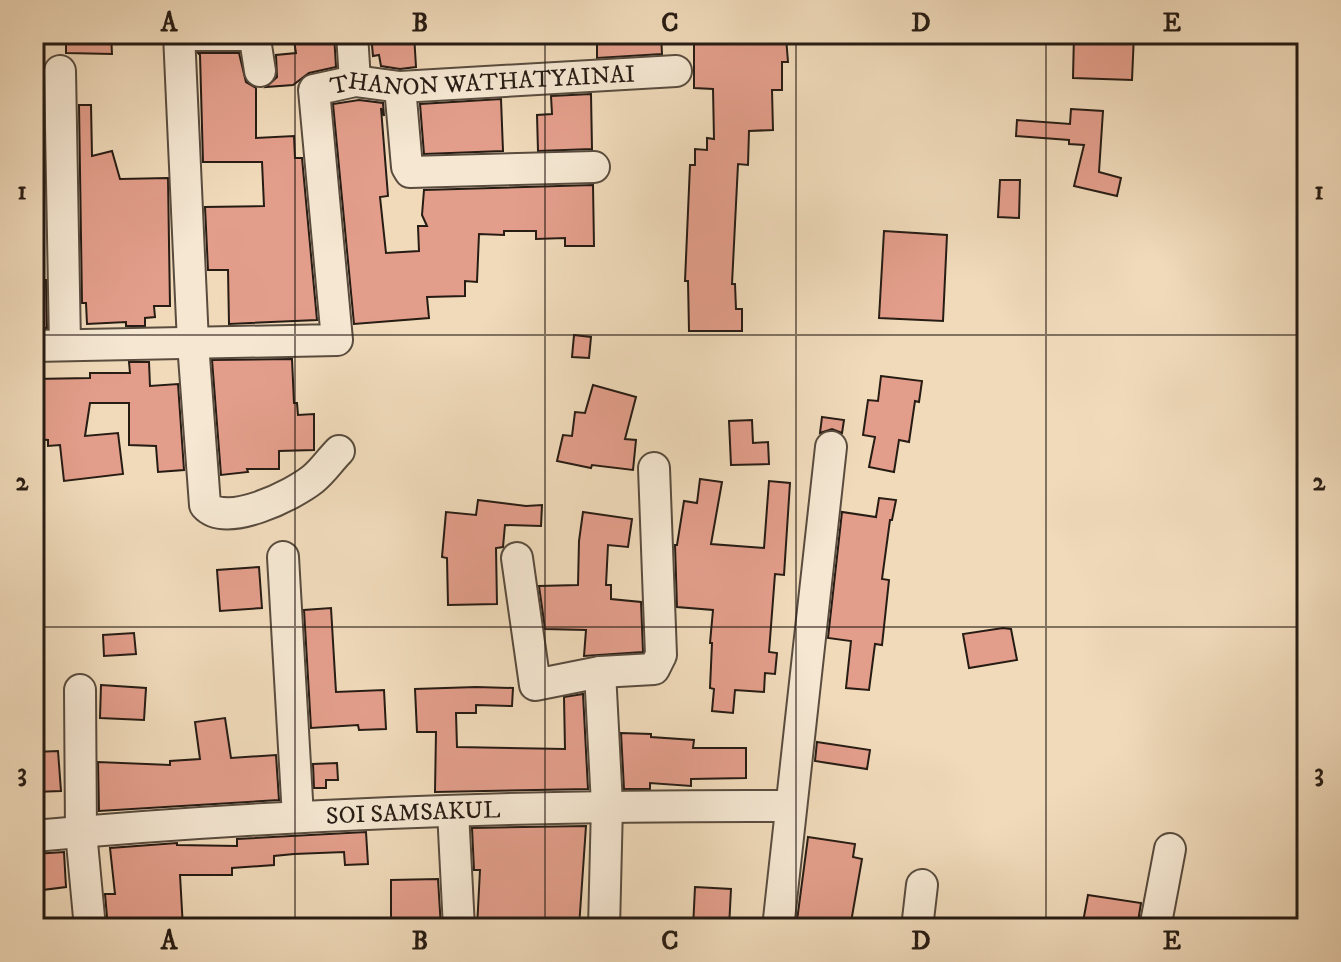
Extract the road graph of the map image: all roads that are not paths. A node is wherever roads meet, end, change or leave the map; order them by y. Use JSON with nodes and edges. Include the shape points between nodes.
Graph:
{"nodes":[{"id":1,"x":352,"y":34,"type":"edge"},
{"id":2,"x":179,"y":35,"type":"edge"},
{"id":3,"x":60,"y":71,"type":"dead end"},
{"id":4,"x":260,"y":71,"type":"dead end"},
{"id":5,"x":676,"y":71,"type":"dead end"},
{"id":6,"x":355,"y":81,"type":"junction"},
{"id":7,"x":400,"y":87,"type":"junction"},
{"id":8,"x":594,"y":167,"type":"dead end"},
{"id":9,"x":193,"y":343,"type":"junction"},
{"id":10,"x":65,"y":345,"type":"junction"},
{"id":11,"x":34,"y":346,"type":"edge"},
{"id":12,"x":831,"y":447,"type":"dead end"},
{"id":13,"x":339,"y":451,"type":"dead end"},
{"id":14,"x":654,"y":468,"type":"dead end"},
{"id":15,"x":283,"y":557,"type":"dead end"},
{"id":16,"x":517,"y":558,"type":"dead end"},
{"id":17,"x":600,"y":672,"type":"junction"},
{"id":18,"x":80,"y":690,"type":"dead end"},
{"id":19,"x":607,"y":805,"type":"junction"},
{"id":20,"x":791,"y":806,"type":"junction"},
{"id":21,"x":453,"y":811,"type":"junction"},
{"id":22,"x":298,"y":817,"type":"junction"},
{"id":23,"x":81,"y":832,"type":"junction"},
{"id":24,"x":34,"y":836,"type":"edge"},
{"id":25,"x":1170,"y":849,"type":"dead end"},
{"id":26,"x":922,"y":885,"type":"dead end"},
{"id":27,"x":90,"y":928,"type":"edge"},
{"id":28,"x":459,"y":928,"type":"edge"},
{"id":29,"x":604,"y":928,"type":"edge"},
{"id":30,"x":778,"y":928,"type":"edge"},
{"id":31,"x":917,"y":928,"type":"edge"},
{"id":32,"x":1155,"y":928,"type":"edge"}],
"edges":[{"from":1,"to":6,"type":"street"},
{"from":2,"to":4,"type":"street","via":[[250,35]]},
{"from":2,"to":9,"type":"street"},
{"from":3,"to":10,"type":"street"},
{"from":5,"to":7,"type":"street","name":"THANON WATHATYAINAI"},
{"from":6,"to":7,"type":"street","name":"THANON WATHATYAINAI"},
{"from":6,"to":9,"type":"street","name":"THANON WATHATYAINAI","via":[[314,90],[337,340]]},
{"from":7,"to":8,"type":"street","via":[[410,172]]},
{"from":9,"to":10,"type":"street","name":"THANON WATHATYAINAI"},
{"from":9,"to":13,"type":"street","via":[[208,509],[231,513],[273,504],[315,477]]},
{"from":10,"to":11,"type":"street","name":"THANON WATHATYAINAI"},
{"from":12,"to":20,"type":"street"},
{"from":14,"to":17,"type":"street","via":[[661,655],[654,669]]},
{"from":15,"to":22,"type":"street"},
{"from":16,"to":17,"type":"street","via":[[535,685]]},
{"from":17,"to":19,"type":"street"},
{"from":18,"to":23,"type":"street"},
{"from":19,"to":20,"type":"street","name":"SOI SAMSAKUL"},
{"from":19,"to":21,"type":"street","name":"SOI SAMSAKUL"},
{"from":19,"to":29,"type":"street"},
{"from":20,"to":30,"type":"street"},
{"from":21,"to":22,"type":"street","name":"SOI SAMSAKUL"},
{"from":21,"to":28,"type":"street"},
{"from":22,"to":23,"type":"street","name":"SOI SAMSAKUL"},
{"from":23,"to":24,"type":"street","name":"SOI SAMSAKUL"},
{"from":23,"to":27,"type":"street"},
{"from":25,"to":32,"type":"street"},
{"from":26,"to":31,"type":"street"}]}
